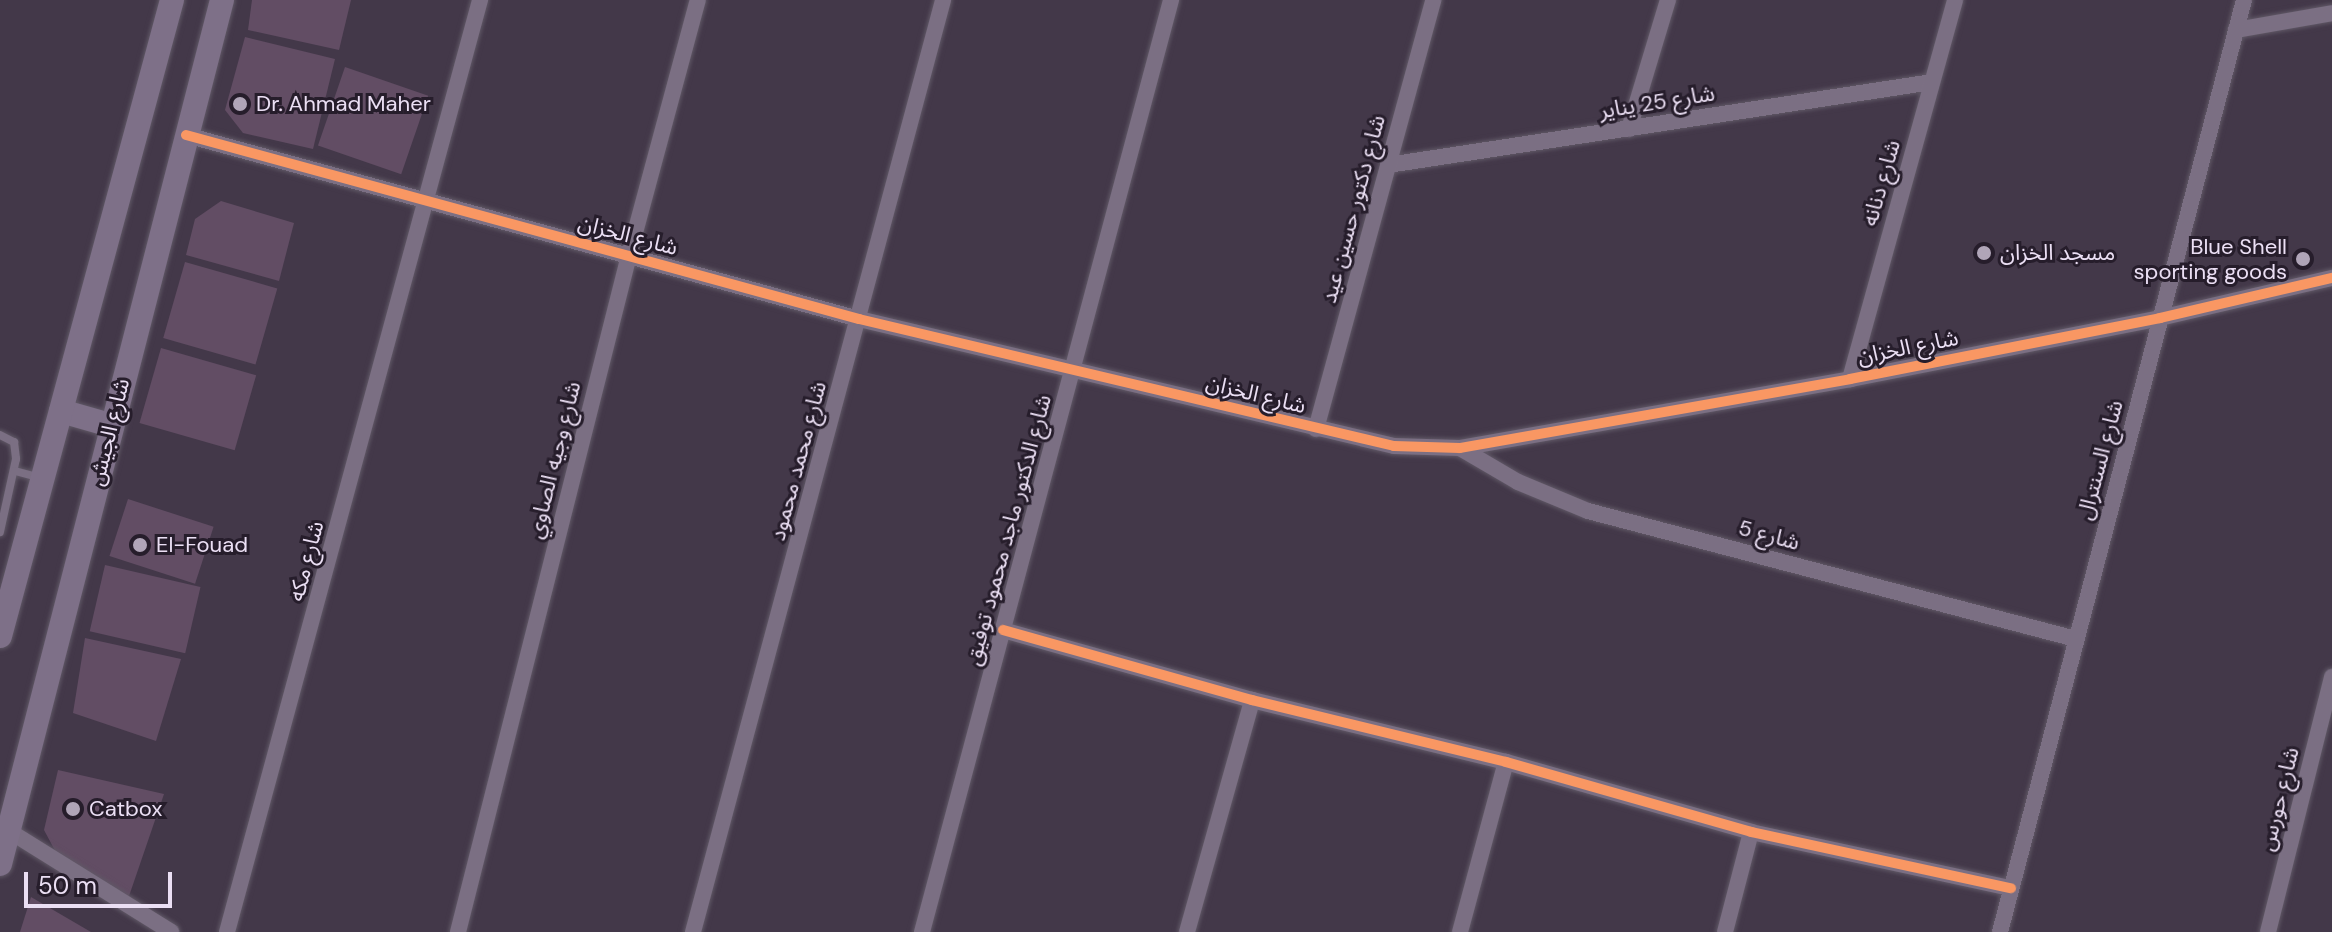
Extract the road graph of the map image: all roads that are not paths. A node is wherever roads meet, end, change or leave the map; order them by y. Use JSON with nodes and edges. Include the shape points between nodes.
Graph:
{"nodes":[{"id":1,"x":172,"y":0,"type":"edge"},
{"id":2,"x":222,"y":0,"type":"edge"},
{"id":3,"x":480,"y":0,"type":"edge"},
{"id":4,"x":698,"y":0,"type":"edge"},
{"id":5,"x":943,"y":0,"type":"edge"},
{"id":6,"x":1171,"y":0,"type":"edge"},
{"id":7,"x":1433,"y":0,"type":"edge"},
{"id":8,"x":1668,"y":0,"type":"edge"},
{"id":9,"x":1955,"y":0,"type":"edge"},
{"id":10,"x":2244,"y":0,"type":"edge"},
{"id":11,"x":2332,"y":13,"type":"edge"},
{"id":12,"x":2236,"y":30,"type":"junction"},
{"id":13,"x":1932,"y":82,"type":"junction"},
{"id":14,"x":1629,"y":129,"type":"junction"},
{"id":15,"x":186,"y":135,"type":"junction"},
{"id":16,"x":1388,"y":165,"type":"junction"},
{"id":17,"x":427,"y":201,"type":"junction"},
{"id":18,"x":629,"y":255,"type":"junction"},
{"id":19,"x":2332,"y":278,"type":"edge"},
{"id":20,"x":2160,"y":318,"type":"junction"},
{"id":21,"x":859,"y":319,"type":"junction"},
{"id":22,"x":1073,"y":371,"type":"junction"},
{"id":23,"x":1850,"y":379,"type":"junction"},
{"id":24,"x":61,"y":411,"type":"junction"},
{"id":25,"x":110,"y":425,"type":"junction"},
{"id":26,"x":1316,"y":429,"type":"junction"},
{"id":27,"x":0,"y":435,"type":"edge"},
{"id":28,"x":1460,"y":448,"type":"junction"},
{"id":29,"x":15,"y":471,"type":"junction"},
{"id":30,"x":43,"y":478,"type":"junction"},
{"id":31,"x":0,"y":532,"type":"edge"},
{"id":32,"x":1003,"y":630,"type":"junction"},
{"id":33,"x":0,"y":636,"type":"edge"},
{"id":34,"x":2076,"y":639,"type":"junction"},
{"id":35,"x":2332,"y":677,"type":"edge"},
{"id":36,"x":1252,"y":700,"type":"junction"},
{"id":37,"x":1506,"y":762,"type":"junction"},
{"id":38,"x":9,"y":831,"type":"junction"},
{"id":39,"x":1751,"y":832,"type":"junction"},
{"id":40,"x":0,"y":864,"type":"edge"},
{"id":41,"x":2011,"y":888,"type":"junction"},
{"id":42,"x":171,"y":932,"type":"edge"},
{"id":43,"x":227,"y":932,"type":"edge"},
{"id":44,"x":458,"y":932,"type":"edge"},
{"id":45,"x":693,"y":932,"type":"edge"},
{"id":46,"x":922,"y":932,"type":"edge"},
{"id":47,"x":1187,"y":932,"type":"edge"},
{"id":48,"x":1460,"y":932,"type":"edge"},
{"id":49,"x":1725,"y":932,"type":"edge"},
{"id":50,"x":2000,"y":932,"type":"edge"},
{"id":51,"x":2268,"y":932,"type":"edge"}],
"edges":[{"from":1,"to":24,"type":"street"},
{"from":2,"to":15,"type":"street","name":"شارع الجيش"},
{"from":3,"to":17,"type":"street","name":"شارع مكه"},
{"from":4,"to":18,"type":"street","name":"شارع وجيه الصاوي"},
{"from":5,"to":21,"type":"street","name":"شارع محمد محمود"},
{"from":6,"to":22,"type":"street","name":"شارع الدكتور ماجد محمود توفيق"},
{"from":7,"to":16,"type":"street","name":"شارع دكتور حسين عيد"},
{"from":8,"to":14,"type":"street"},
{"from":9,"to":13,"type":"street","name":"شارع دنانه"},
{"from":10,"to":12,"type":"street","name":"شارع السنترال"},
{"from":11,"to":12,"type":"street"},
{"from":12,"to":20,"type":"street","name":"شارع السنترال"},
{"from":13,"to":14,"type":"street","name":"شارع 25 يناير"},
{"from":13,"to":23,"type":"street","name":"شارع دنانه"},
{"from":14,"to":16,"type":"street","name":"شارع 25 يناير"},
{"from":15,"to":17,"type":"street","name":"شارع الخزان"},
{"from":15,"to":25,"type":"street","name":"شارع الجيش"},
{"from":16,"to":26,"type":"street","name":"شارع دكتور حسين عيد"},
{"from":17,"to":18,"type":"street","name":"شارع الخزان"},
{"from":17,"to":43,"type":"street","name":"شارع مكه"},
{"from":18,"to":21,"type":"street","name":"شارع الخزان"},
{"from":18,"to":44,"type":"street","name":"شارع وجيه الصاوي"},
{"from":19,"to":20,"type":"street","name":"شارع الخزان"},
{"from":20,"to":23,"type":"street","name":"شارع الخزان"},
{"from":20,"to":34,"type":"street","name":"شارع السنترال"},
{"from":21,"to":22,"type":"street","name":"شارع الخزان"},
{"from":21,"to":45,"type":"street","name":"شارع محمد محمود"},
{"from":22,"to":26,"type":"street","name":"شارع الخزان"},
{"from":22,"to":32,"type":"street","name":"شارع الدكتور ماجد محمود توفيق"},
{"from":23,"to":28,"type":"street","name":"شارع الخزان"},
{"from":24,"to":25,"type":"street"},
{"from":24,"to":30,"type":"street"},
{"from":25,"to":38,"type":"street","name":"شارع الجيش"},
{"from":26,"to":28,"type":"street","name":"شارع الخزان","via":[[1394,446]]},
{"from":27,"to":29,"type":"lane","via":[[14,442]]},
{"from":28,"to":34,"type":"street","name":"شارع 5","via":[[1518,482],[1588,511]]},
{"from":29,"to":30,"type":"lane"},
{"from":29,"to":31,"type":"lane"},
{"from":30,"to":33,"type":"street"},
{"from":32,"to":36,"type":"street"},
{"from":32,"to":46,"type":"street","name":"شارع الدكتور ماجد محمود توفيق"},
{"from":34,"to":41,"type":"street","name":"شارع السنترال"},
{"from":35,"to":51,"type":"street","name":"شارع حورس"},
{"from":36,"to":37,"type":"street"},
{"from":36,"to":47,"type":"street"},
{"from":37,"to":39,"type":"street"},
{"from":37,"to":48,"type":"street"},
{"from":38,"to":40,"type":"street","name":"شارع الجيش"},
{"from":38,"to":42,"type":"street"},
{"from":39,"to":41,"type":"street"},
{"from":39,"to":49,"type":"street"},
{"from":41,"to":50,"type":"street","name":"شارع السنترال"}]}
